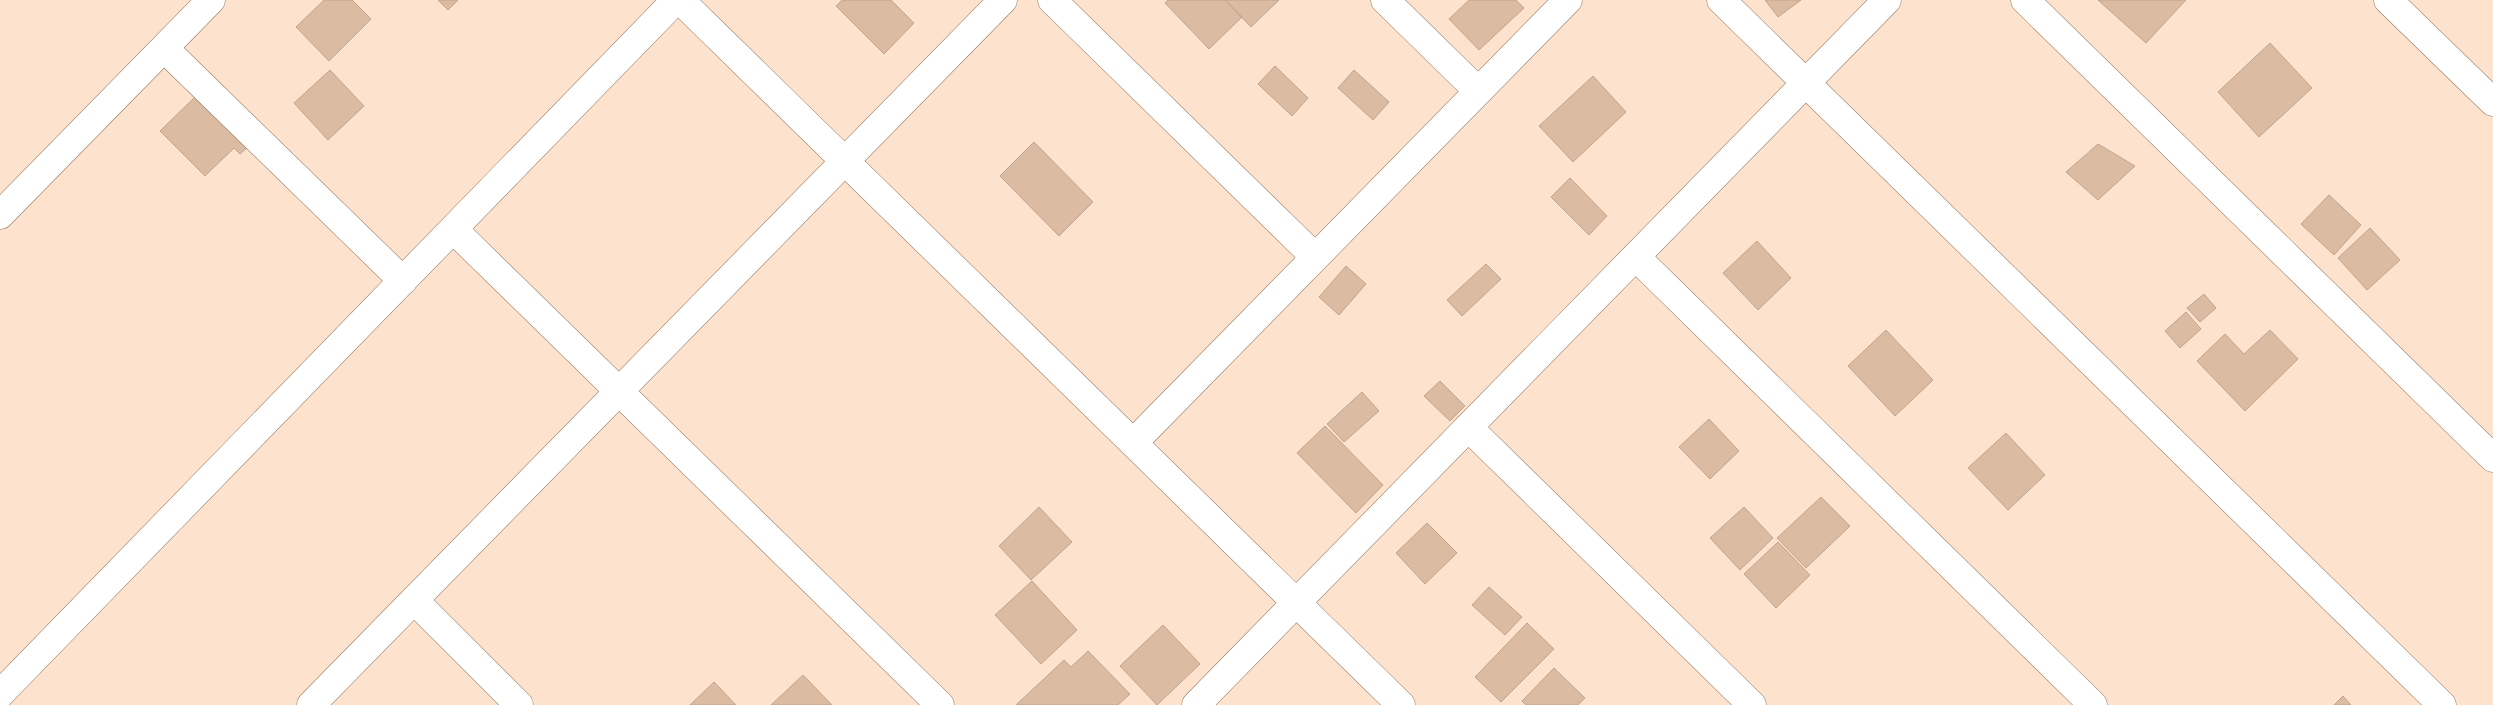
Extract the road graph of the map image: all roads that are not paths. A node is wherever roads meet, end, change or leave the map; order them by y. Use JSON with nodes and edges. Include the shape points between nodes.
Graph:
{"nodes":[{"id":1,"x":211,"y":0,"type":"edge"},
{"id":2,"x":676,"y":0,"type":"edge"},
{"id":3,"x":680,"y":0,"type":"edge"},
{"id":4,"x":1003,"y":0,"type":"edge"},
{"id":5,"x":1052,"y":0,"type":"edge"},
{"id":6,"x":1385,"y":0,"type":"edge"},
{"id":7,"x":1568,"y":0,"type":"edge"},
{"id":8,"x":1721,"y":0,"type":"edge"},
{"id":9,"x":1887,"y":0,"type":"edge"},
{"id":10,"x":2025,"y":0,"type":"edge"},
{"id":11,"x":2388,"y":0,"type":"edge"},
{"id":12,"x":164,"y":48,"type":"junction"},
{"id":13,"x":1806,"y":83,"type":"junction"},
{"id":14,"x":1478,"y":91,"type":"junction"},
{"id":15,"x":2493,"y":102,"type":"edge"},
{"id":16,"x":844,"y":161,"type":"junction"},
{"id":17,"x":0,"y":215,"type":"edge"},
{"id":18,"x":453,"y":229,"type":"junction"},
{"id":19,"x":1315,"y":257,"type":"junction"},
{"id":20,"x":1636,"y":257,"type":"junction"},
{"id":21,"x":403,"y":281,"type":"junction"},
{"id":22,"x":619,"y":391,"type":"junction"},
{"id":23,"x":1468,"y":427,"type":"junction"},
{"id":24,"x":1133,"y":443,"type":"junction"},
{"id":25,"x":2493,"y":458,"type":"edge"},
{"id":26,"x":414,"y":600,"type":"junction"},
{"id":27,"x":1296,"y":603,"type":"junction"},
{"id":28,"x":0,"y":694,"type":"edge"},
{"id":29,"x":311,"y":705,"type":"edge"},
{"id":30,"x":519,"y":705,"type":"edge"},
{"id":31,"x":940,"y":705,"type":"edge"},
{"id":32,"x":1196,"y":705,"type":"edge"},
{"id":33,"x":1401,"y":705,"type":"edge"},
{"id":34,"x":1752,"y":705,"type":"edge"},
{"id":35,"x":2093,"y":705,"type":"edge"},
{"id":36,"x":2442,"y":705,"type":"edge"}],
"edges":[{"from":1,"to":12,"type":"street"},
{"from":2,"to":18,"type":"street"},
{"from":3,"to":16,"type":"street"},
{"from":4,"to":16,"type":"street"},
{"from":5,"to":19,"type":"street"},
{"from":6,"to":14,"type":"street"},
{"from":7,"to":14,"type":"street"},
{"from":8,"to":13,"type":"street"},
{"from":9,"to":13,"type":"street"},
{"from":10,"to":25,"type":"street"},
{"from":11,"to":15,"type":"street"},
{"from":12,"to":17,"type":"street"},
{"from":12,"to":21,"type":"street"},
{"from":13,"to":20,"type":"street"},
{"from":13,"to":36,"type":"street"},
{"from":14,"to":19,"type":"street"},
{"from":16,"to":22,"type":"street"},
{"from":16,"to":24,"type":"street"},
{"from":18,"to":21,"type":"street"},
{"from":18,"to":22,"type":"street"},
{"from":19,"to":24,"type":"street"},
{"from":20,"to":23,"type":"street"},
{"from":20,"to":35,"type":"street"},
{"from":21,"to":28,"type":"street"},
{"from":22,"to":26,"type":"street"},
{"from":22,"to":31,"type":"street"},
{"from":23,"to":27,"type":"street"},
{"from":23,"to":34,"type":"street"},
{"from":24,"to":27,"type":"street"},
{"from":26,"to":29,"type":"street"},
{"from":26,"to":30,"type":"street"},
{"from":27,"to":32,"type":"street"},
{"from":27,"to":33,"type":"street"}]}
